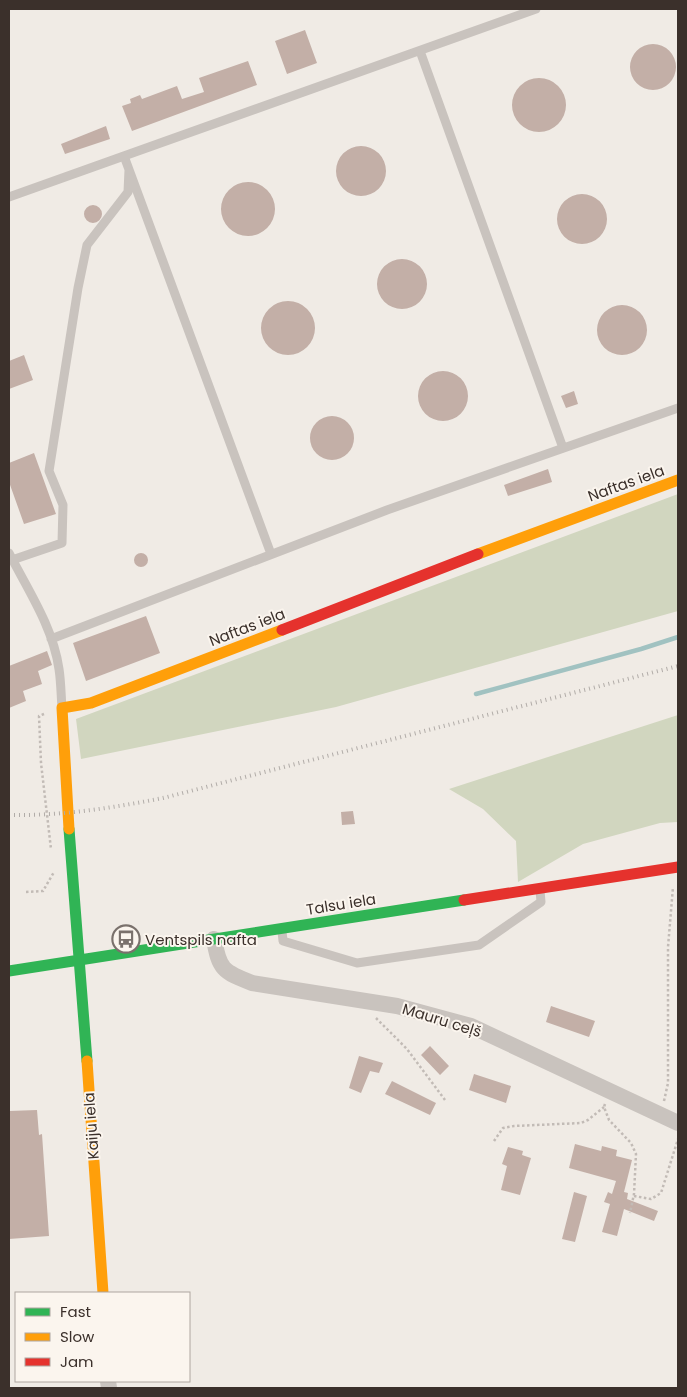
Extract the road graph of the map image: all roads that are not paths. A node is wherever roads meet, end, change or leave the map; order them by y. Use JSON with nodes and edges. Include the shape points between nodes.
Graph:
{"nodes":[{"id":1,"x":536,"y":9,"type":"edge"},
{"id":2,"x":420,"y":51,"type":"junction"},
{"id":3,"x":124,"y":156,"type":"junction"},
{"id":4,"x":129,"y":170,"type":"junction"},
{"id":5,"x":9,"y":197,"type":"edge"},
{"id":6,"x":678,"y":408,"type":"edge"},
{"id":7,"x":564,"y":448,"type":"junction"},
{"id":8,"x":678,"y":480,"type":"edge"},
{"id":9,"x":272,"y":554,"type":"junction"},
{"id":10,"x":10,"y":556,"type":"edge"},
{"id":11,"x":51,"y":639,"type":"junction"},
{"id":12,"x":62,"y":708,"type":"junction"},
{"id":13,"x":676,"y":867,"type":"edge"},
{"id":14,"x":540,"y":889,"type":"junction"},
{"id":15,"x":541,"y":902,"type":"junction"},
{"id":16,"x":522,"y":904,"type":"dead end"},
{"id":17,"x":282,"y":928,"type":"junction"},
{"id":18,"x":302,"y":938,"type":"dead end"},
{"id":19,"x":214,"y":939,"type":"junction"},
{"id":20,"x":283,"y":941,"type":"junction"},
{"id":21,"x":79,"y":960,"type":"junction"},
{"id":22,"x":9,"y":970,"type":"edge"},
{"id":23,"x":678,"y":1123,"type":"edge"},
{"id":24,"x":103,"y":1292,"type":"edge"}],
"edges":[{"from":1,"to":2,"type":"lane"},
{"from":2,"to":3,"type":"lane"},
{"from":2,"to":7,"type":"lane"},
{"from":3,"to":4,"type":"lane"},
{"from":3,"to":5,"type":"lane"},
{"from":4,"to":9,"type":"lane"},
{"from":4,"to":10,"type":"lane","via":[[128,192],[87,245],[78,288],[49,471],[63,505],[62,543]]},
{"from":6,"to":7,"type":"lane"},
{"from":7,"to":9,"type":"lane"},
{"from":8,"to":12,"type":"street","name":"Naftas iela","via":[[91,703]]},
{"from":9,"to":11,"type":"lane"},
{"from":10,"to":11,"type":"lane","via":[[45,621]]},
{"from":11,"to":12,"type":"lane","via":[[59,670]]},
{"from":12,"to":21,"type":"street"},
{"from":13,"to":14,"type":"street","name":"Talsu iela"},
{"from":14,"to":15,"type":"lane"},
{"from":14,"to":17,"type":"street","name":"Talsu iela"},
{"from":15,"to":16,"type":"lane"},
{"from":15,"to":20,"type":"lane","via":[[479,944],[470,946],[357,963]]},
{"from":17,"to":19,"type":"street","name":"Talsu iela"},
{"from":17,"to":20,"type":"lane"},
{"from":18,"to":20,"type":"lane"},
{"from":19,"to":21,"type":"street","name":"Talsu iela"},
{"from":19,"to":23,"type":"street","name":"Mauru ceļš","via":[[217,958],[231,975],[252,983],[397,1006],[471,1026]]},
{"from":21,"to":22,"type":"street","name":"Talsu iela"},
{"from":21,"to":24,"type":"street","name":"Kaiju iela"}]}
